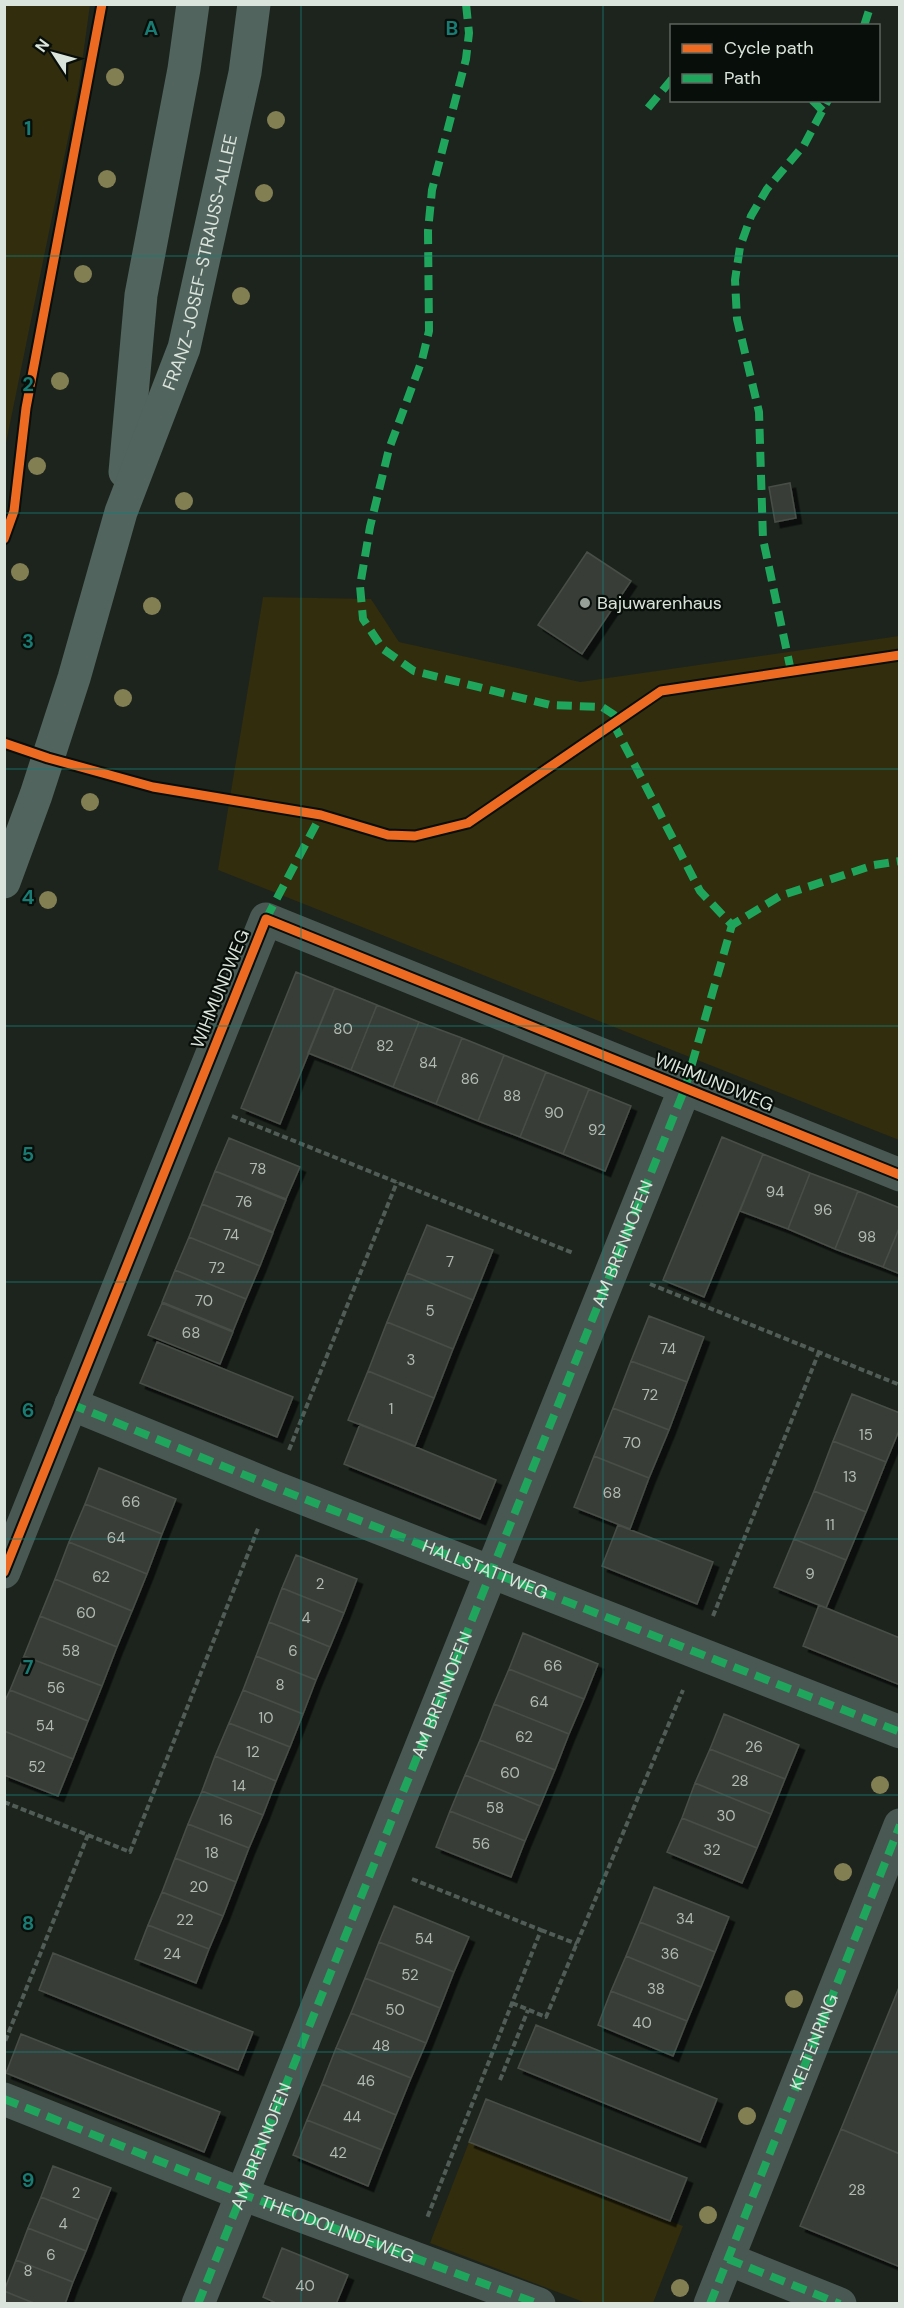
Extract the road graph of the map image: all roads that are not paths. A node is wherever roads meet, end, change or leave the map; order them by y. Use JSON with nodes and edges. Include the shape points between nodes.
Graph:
{"nodes":[{"id":1,"x":193,"y":4,"type":"edge"},
{"id":2,"x":254,"y":4,"type":"edge"},
{"id":3,"x":122,"y":512,"type":"junction"},
{"id":4,"x":4,"y":882,"type":"edge"},
{"id":5,"x":685,"y":1088,"type":"junction"},
{"id":6,"x":900,"y":1175,"type":"edge"},
{"id":7,"x":71,"y":1404,"type":"junction"},
{"id":8,"x":4,"y":1572,"type":"edge"},
{"id":9,"x":491,"y":1573,"type":"junction"},
{"id":10,"x":900,"y":1732,"type":"edge"},
{"id":11,"x":900,"y":1825,"type":"edge"},
{"id":12,"x":4,"y":2099,"type":"edge"},
{"id":13,"x":242,"y":2194,"type":"junction"},
{"id":14,"x":728,"y":2259,"type":"junction"},
{"id":15,"x":198,"y":2304,"type":"edge"},
{"id":16,"x":538,"y":2304,"type":"edge"},
{"id":17,"x":710,"y":2304,"type":"edge"},
{"id":18,"x":840,"y":2304,"type":"edge"}],
"edges":[{"from":1,"to":3,"type":"street","name":"FRANZ-JOSEF-STRAUSS-ALLEE","via":[[141,295]]},
{"from":2,"to":3,"type":"street","name":"FRANZ-JOSEF-STRAUSS-ALLEE","via":[[245,73],[184,348]]},
{"from":3,"to":4,"type":"street","name":"FRANZ-JOSEF-STRAUSS-ALLEE","via":[[70,690]]},
{"from":5,"to":6,"type":"street","name":"WIHMUNDWEG"},
{"from":5,"to":7,"type":"street","name":"WIHMUNDWEG","via":[[266,919]]},
{"from":5,"to":9,"type":"street","name":"AM BRENNOFEN"},
{"from":7,"to":8,"type":"street","name":"WIHMUNDWEG"},
{"from":7,"to":9,"type":"street","name":"HALLSTATTWEG"},
{"from":9,"to":10,"type":"street","name":"HALLSTATTWEG"},
{"from":9,"to":13,"type":"street","name":"AM BRENNOFEN"},
{"from":11,"to":14,"type":"street","name":"KELTENRING"},
{"from":12,"to":13,"type":"street","name":"THEODOLINDEWEG"},
{"from":13,"to":15,"type":"street","name":"AM BRENNOFEN"},
{"from":13,"to":16,"type":"street","name":"THEODOLINDEWEG"},
{"from":14,"to":17,"type":"street","name":"KELTENRING"},
{"from":14,"to":18,"type":"street"}]}
